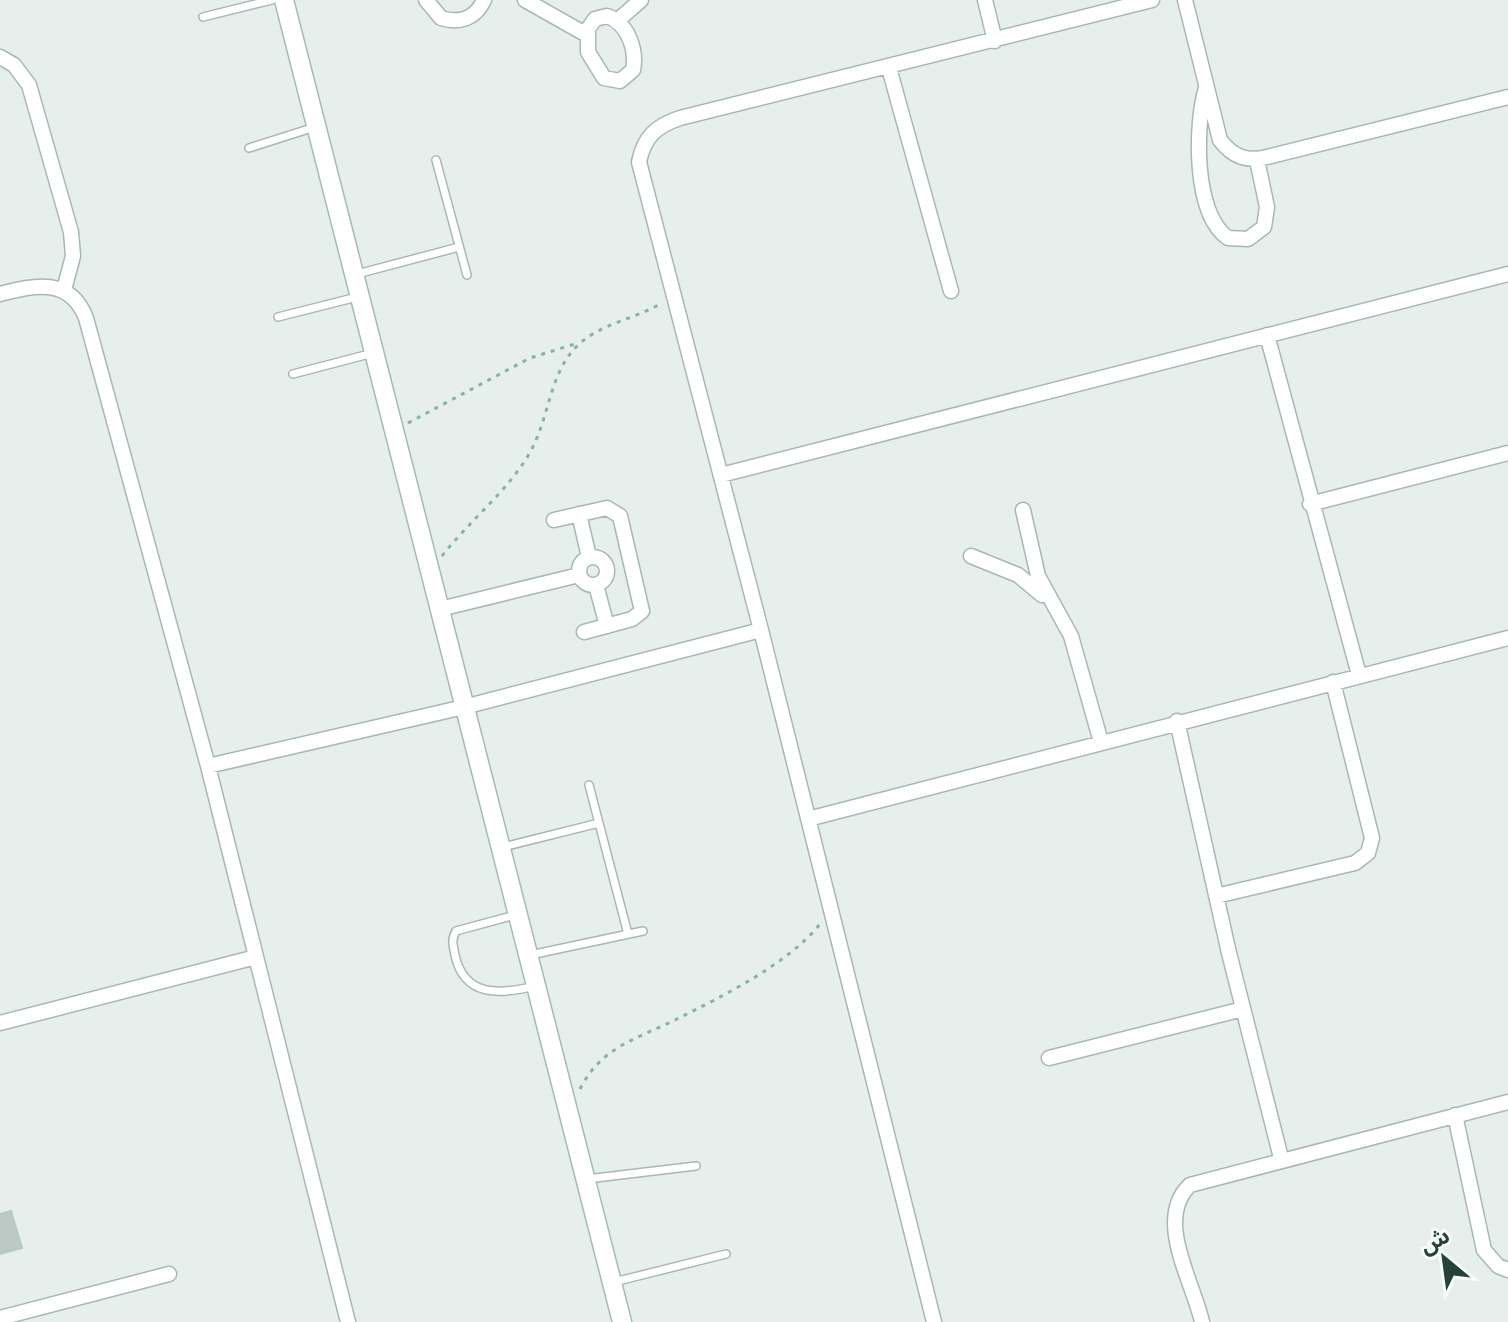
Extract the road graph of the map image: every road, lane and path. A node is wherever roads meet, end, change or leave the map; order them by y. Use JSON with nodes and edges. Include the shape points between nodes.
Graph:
{"nodes":[{"id":1,"x":272,"y":0,"type":"edge"},
{"id":2,"x":284,"y":0,"type":"edge"},
{"id":3,"x":426,"y":0,"type":"edge"},
{"id":4,"x":484,"y":0,"type":"edge"},
{"id":5,"x":525,"y":0,"type":"edge"},
{"id":6,"x":641,"y":0,"type":"edge"},
{"id":7,"x":985,"y":0,"type":"edge"},
{"id":8,"x":1152,"y":0,"type":"edge"},
{"id":9,"x":1185,"y":0,"type":"edge"},
{"id":10,"x":203,"y":17,"type":"dead end"},
{"id":11,"x":617,"y":21,"type":"junction"},
{"id":12,"x":587,"y":35,"type":"junction"},
{"id":13,"x":995,"y":41,"type":"junction"},
{"id":14,"x":0,"y":57,"type":"edge"},
{"id":15,"x":889,"y":68,"type":"junction"},
{"id":16,"x":1207,"y":87,"type":"junction"},
{"id":17,"x":1508,"y":97,"type":"edge"},
{"id":18,"x":316,"y":126,"type":"junction"},
{"id":19,"x":249,"y":148,"type":"dead end"},
{"id":20,"x":436,"y":160,"type":"dead end"},
{"id":21,"x":1257,"y":160,"type":"junction"},
{"id":22,"x":459,"y":247,"type":"junction"},
{"id":23,"x":1508,"y":274,"type":"edge"},
{"id":24,"x":354,"y":275,"type":"junction"},
{"id":25,"x":467,"y":275,"type":"dead end"},
{"id":26,"x":64,"y":290,"type":"junction"},
{"id":27,"x":951,"y":291,"type":"dead end"},
{"id":28,"x":0,"y":294,"type":"edge"},
{"id":29,"x":673,"y":295,"type":"junction"},
{"id":30,"x":360,"y":297,"type":"junction"},
{"id":31,"x":278,"y":317,"type":"dead end"},
{"id":32,"x":1267,"y":335,"type":"junction"},
{"id":33,"x":581,"y":342,"type":"junction"},
{"id":34,"x":374,"y":353,"type":"junction"},
{"id":35,"x":293,"y":374,"type":"dead end"},
{"id":36,"x":394,"y":430,"type":"junction"},
{"id":37,"x":1508,"y":453,"type":"edge"},
{"id":38,"x":721,"y":475,"type":"junction"},
{"id":39,"x":1310,"y":504,"type":"junction"},
{"id":40,"x":1023,"y":510,"type":"dead end"},
{"id":41,"x":579,"y":514,"type":"junction"},
{"id":42,"x":554,"y":520,"type":"dead end"},
{"id":43,"x":971,"y":556,"type":"dead end"},
{"id":44,"x":589,"y":557,"type":"junction"},
{"id":45,"x":632,"y":561,"type":"junction"},
{"id":46,"x":607,"y":567,"type":"junction"},
{"id":47,"x":430,"y":572,"type":"junction"},
{"id":48,"x":579,"y":575,"type":"junction"},
{"id":49,"x":596,"y":585,"type":"junction"},
{"id":50,"x":440,"y":609,"type":"junction"},
{"id":51,"x":1056,"y":610,"type":"junction"},
{"id":52,"x":607,"y":626,"type":"junction"},
{"id":53,"x":761,"y":630,"type":"junction"},
{"id":54,"x":584,"y":632,"type":"dead end"},
{"id":55,"x":1508,"y":638,"type":"edge"},
{"id":56,"x":1359,"y":675,"type":"junction"},
{"id":57,"x":1333,"y":682,"type":"junction"},
{"id":58,"x":464,"y":707,"type":"junction"},
{"id":59,"x":1177,"y":721,"type":"junction"},
{"id":60,"x":1101,"y":742,"type":"junction"},
{"id":61,"x":208,"y":766,"type":"junction"},
{"id":62,"x":589,"y":785,"type":"dead end"},
{"id":63,"x":808,"y":819,"type":"junction"},
{"id":64,"x":599,"y":823,"type":"junction"},
{"id":65,"x":500,"y":848,"type":"junction"},
{"id":66,"x":1216,"y":896,"type":"junction"},
{"id":67,"x":831,"y":909,"type":"junction"},
{"id":68,"x":517,"y":914,"type":"junction"},
{"id":69,"x":643,"y":931,"type":"dead end"},
{"id":70,"x":628,"y":934,"type":"junction"},
{"id":71,"x":528,"y":955,"type":"junction"},
{"id":72,"x":256,"y":957,"type":"junction"},
{"id":73,"x":536,"y":986,"type":"junction"},
{"id":74,"x":1243,"y":1009,"type":"junction"},
{"id":75,"x":0,"y":1023,"type":"edge"},
{"id":76,"x":1049,"y":1058,"type":"dead end"},
{"id":77,"x":1508,"y":1102,"type":"edge"},
{"id":78,"x":1455,"y":1115,"type":"junction"},
{"id":79,"x":571,"y":1123,"type":"junction"},
{"id":80,"x":1281,"y":1158,"type":"junction"},
{"id":81,"x":696,"y":1166,"type":"dead end"},
{"id":82,"x":585,"y":1179,"type":"junction"},
{"id":83,"x":726,"y":1254,"type":"dead end"},
{"id":84,"x":1508,"y":1270,"type":"edge"},
{"id":85,"x":169,"y":1274,"type":"dead end"},
{"id":86,"x":612,"y":1283,"type":"junction"},
{"id":87,"x":0,"y":1318,"type":"edge"},
{"id":88,"x":348,"y":1322,"type":"edge"},
{"id":89,"x":622,"y":1322,"type":"edge"},
{"id":90,"x":934,"y":1322,"type":"edge"},
{"id":91,"x":1202,"y":1322,"type":"edge"}],
"edges":[{"from":1,"to":10,"type":"lane"},
{"from":2,"to":18,"type":"street"},
{"from":3,"to":4,"type":"street","via":[[433,12],[450,21],[469,18]]},
{"from":5,"to":12,"type":"street"},
{"from":6,"to":11,"type":"street"},
{"from":7,"to":13,"type":"street"},
{"from":8,"to":13,"type":"street"},
{"from":9,"to":16,"type":"street"},
{"from":11,"to":12,"type":"street","via":[[601,17],[591,23]]},
{"from":11,"to":12,"type":"street","via":[[634,56],[626,79],[615,82],[600,75],[588,52]]},
{"from":13,"to":15,"type":"street"},
{"from":14,"to":26,"type":"street","via":[[29,85],[71,232],[73,256]]},
{"from":15,"to":27,"type":"street"},
{"from":15,"to":29,"type":"street","via":[[680,118],[647,138],[639,162]]},
{"from":16,"to":21,"type":"street","via":[[1220,140],[1236,155]]},
{"from":16,"to":21,"type":"street","via":[[1197,133],[1200,165],[1214,224],[1228,238],[1248,239],[1264,227],[1267,207]]},
{"from":17,"to":21,"type":"street"},
{"from":18,"to":19,"type":"lane"},
{"from":18,"to":24,"type":"street"},
{"from":20,"to":22,"type":"lane"},
{"from":22,"to":24,"type":"lane"},
{"from":22,"to":25,"type":"lane"},
{"from":23,"to":32,"type":"street"},
{"from":24,"to":30,"type":"street"},
{"from":26,"to":28,"type":"street","via":[[40,285]]},
{"from":26,"to":61,"type":"street","via":[[86,318]]},
{"from":29,"to":33,"type":"path"},
{"from":29,"to":38,"type":"street"},
{"from":30,"to":31,"type":"lane"},
{"from":30,"to":34,"type":"street"},
{"from":32,"to":38,"type":"street"},
{"from":32,"to":39,"type":"street"},
{"from":33,"to":36,"type":"path","via":[[530,358]]},
{"from":33,"to":47,"type":"path","via":[[557,375],[539,435],[522,466]]},
{"from":34,"to":35,"type":"lane"},
{"from":34,"to":36,"type":"street"},
{"from":36,"to":47,"type":"street"},
{"from":37,"to":39,"type":"street"},
{"from":38,"to":53,"type":"street"},
{"from":39,"to":56,"type":"street"},
{"from":40,"to":51,"type":"street","via":[[1038,576]]},
{"from":41,"to":42,"type":"street"},
{"from":41,"to":44,"type":"street"},
{"from":41,"to":45,"type":"street","via":[[607,508],[618,512]]},
{"from":43,"to":51,"type":"street","via":[[1023,578]]},
{"from":44,"to":46,"type":"street"},
{"from":44,"to":48,"type":"street"},
{"from":45,"to":46,"type":"street"},
{"from":45,"to":52,"type":"street","via":[[642,611],[636,618]]},
{"from":46,"to":49,"type":"street","via":[[604,580]]},
{"from":47,"to":50,"type":"street"},
{"from":48,"to":49,"type":"street"},
{"from":48,"to":50,"type":"street"},
{"from":49,"to":52,"type":"street"},
{"from":50,"to":58,"type":"street"},
{"from":51,"to":60,"type":"street","via":[[1071,636]]},
{"from":52,"to":54,"type":"street"},
{"from":53,"to":58,"type":"street"},
{"from":53,"to":63,"type":"street"},
{"from":55,"to":56,"type":"street"},
{"from":56,"to":57,"type":"street"},
{"from":57,"to":59,"type":"street"},
{"from":57,"to":66,"type":"street","via":[[1372,838],[1368,853],[1355,863]]},
{"from":58,"to":61,"type":"street"},
{"from":58,"to":65,"type":"street"},
{"from":59,"to":60,"type":"street"},
{"from":59,"to":66,"type":"street"},
{"from":60,"to":63,"type":"street"},
{"from":61,"to":72,"type":"street"},
{"from":62,"to":64,"type":"lane"},
{"from":63,"to":67,"type":"street"},
{"from":64,"to":65,"type":"lane"},
{"from":64,"to":70,"type":"lane"},
{"from":65,"to":68,"type":"street"},
{"from":66,"to":74,"type":"street"},
{"from":67,"to":79,"type":"path","via":[[782,959],[610,1050],[587,1075]]},
{"from":67,"to":90,"type":"street"},
{"from":68,"to":71,"type":"street"},
{"from":68,"to":73,"type":"lane","via":[[456,931],[452,940],[457,968],[465,981],[479,988]]},
{"from":69,"to":70,"type":"lane"},
{"from":70,"to":71,"type":"lane"},
{"from":71,"to":73,"type":"street"},
{"from":72,"to":75,"type":"street"},
{"from":72,"to":88,"type":"street"},
{"from":73,"to":79,"type":"street"},
{"from":74,"to":76,"type":"street"},
{"from":74,"to":80,"type":"street"},
{"from":77,"to":78,"type":"street"},
{"from":78,"to":80,"type":"street"},
{"from":78,"to":84,"type":"street","via":[[1480,1239],[1490,1259]]},
{"from":79,"to":82,"type":"street"},
{"from":80,"to":91,"type":"street","via":[[1199,1180],[1177,1200],[1175,1231]]},
{"from":81,"to":82,"type":"lane"},
{"from":82,"to":86,"type":"street"},
{"from":83,"to":86,"type":"lane"},
{"from":85,"to":87,"type":"street"},
{"from":86,"to":89,"type":"street"}]}
